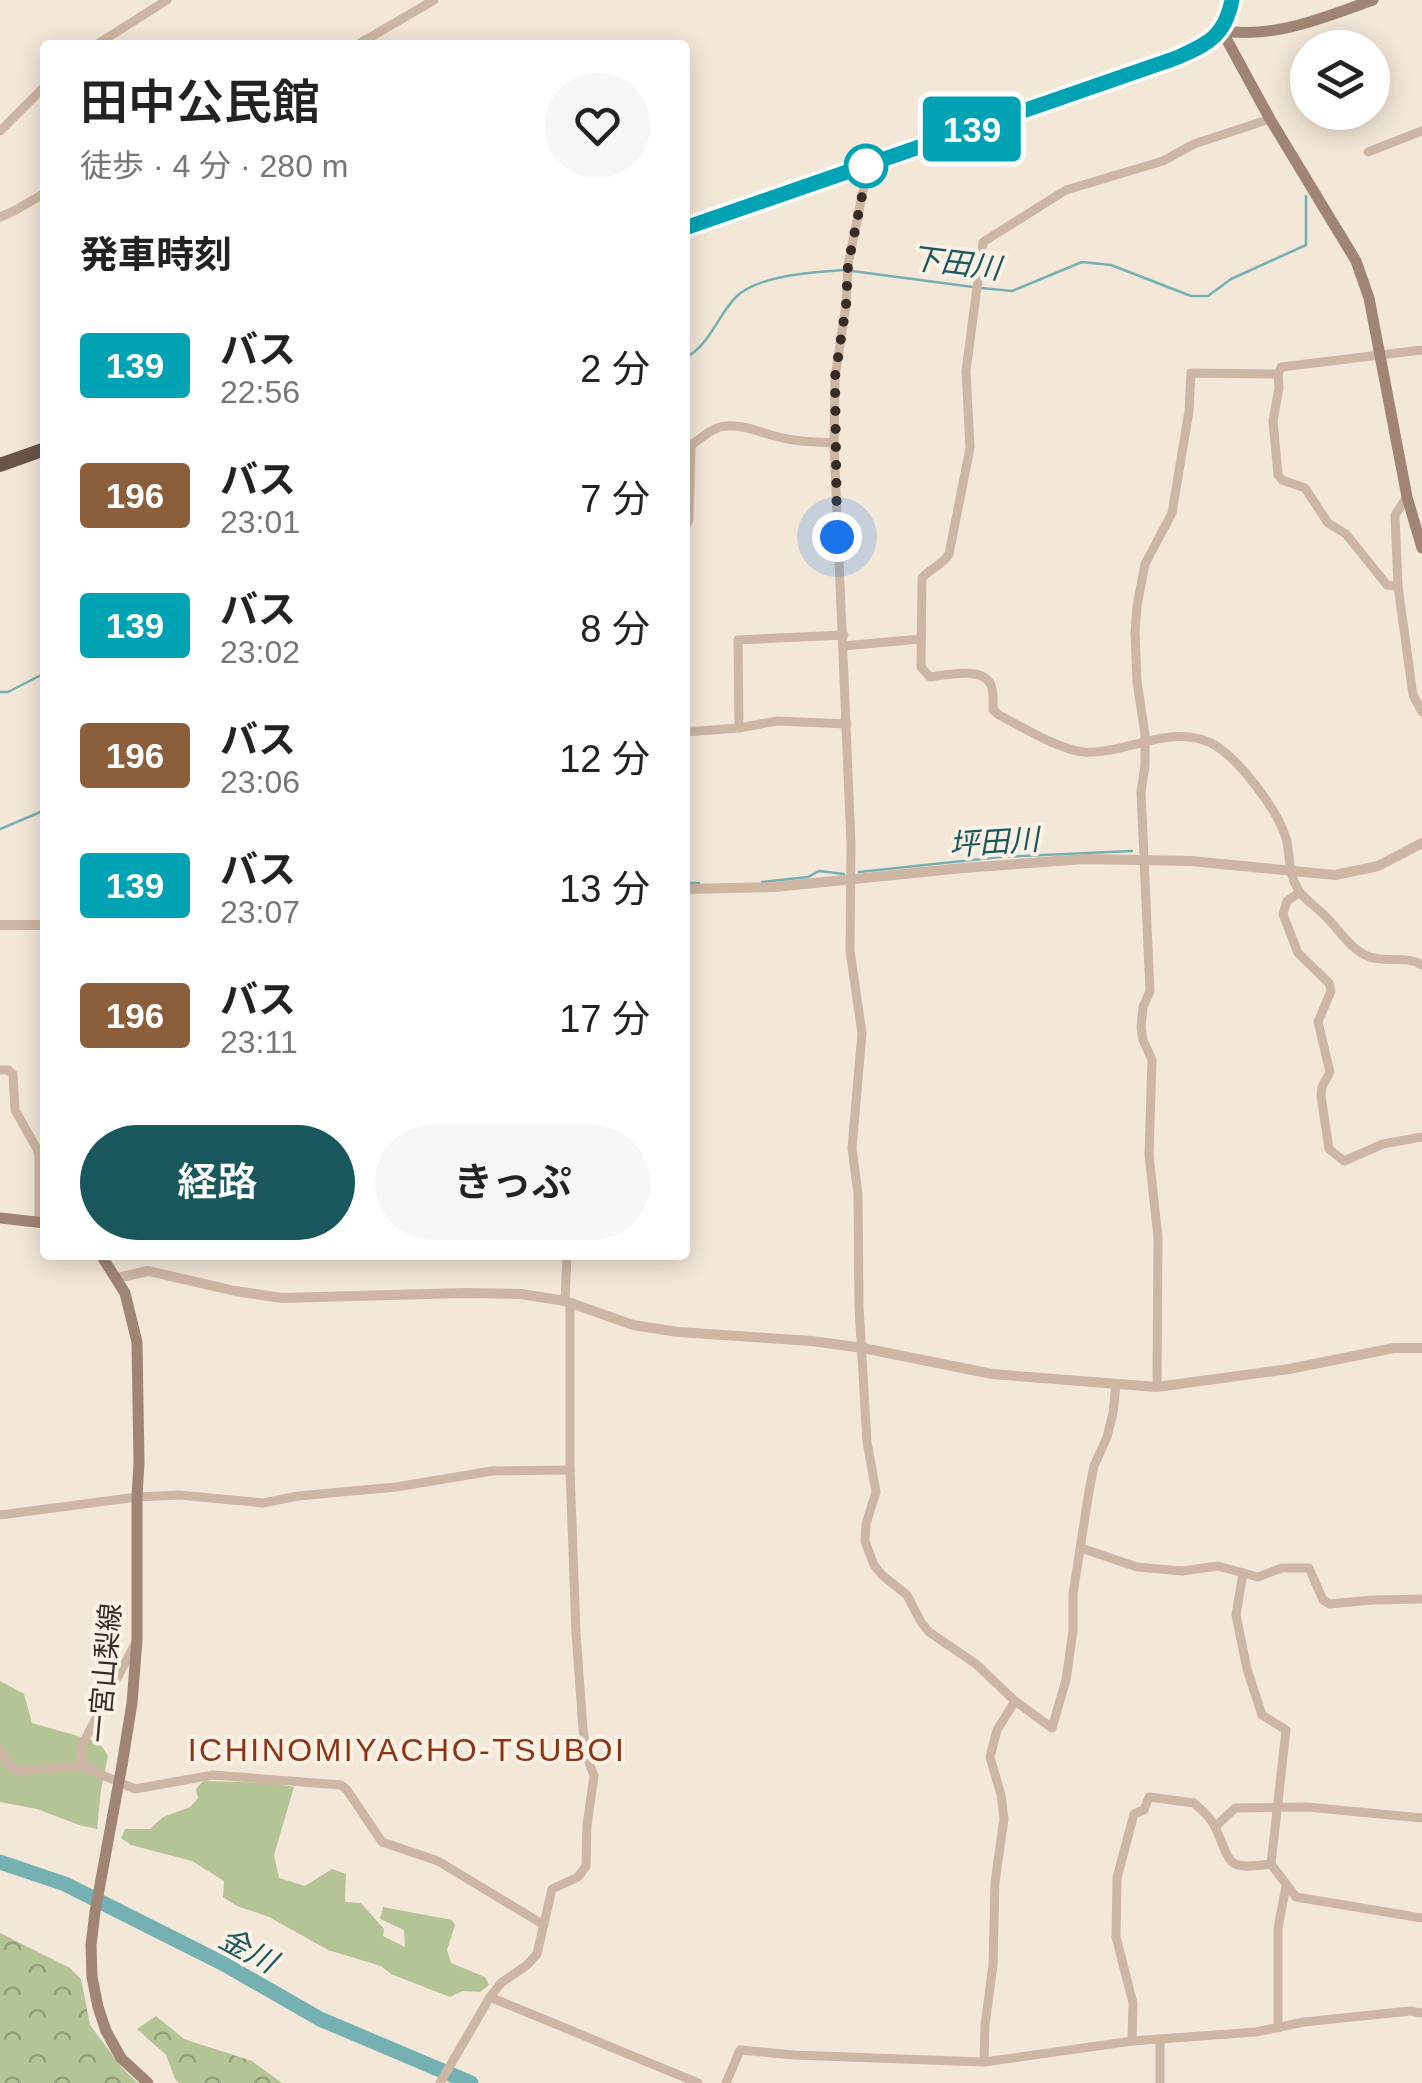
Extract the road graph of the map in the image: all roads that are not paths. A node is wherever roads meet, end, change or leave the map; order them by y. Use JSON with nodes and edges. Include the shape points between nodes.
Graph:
{"nodes":[{"id":1,"x":166,"y":0,"type":"edge"},
{"id":2,"x":434,"y":0,"type":"edge"},
{"id":3,"x":1232,"y":0,"type":"edge"},
{"id":4,"x":1373,"y":0,"type":"edge"},
{"id":5,"x":1222,"y":30,"type":"junction"},
{"id":6,"x":104,"y":40,"type":"edge"},
{"id":7,"x":365,"y":40,"type":"edge"},
{"id":8,"x":40,"y":91,"type":"edge"},
{"id":9,"x":1270,"y":119,"type":"junction"},
{"id":10,"x":0,"y":131,"type":"edge"},
{"id":11,"x":1422,"y":131,"type":"edge"},
{"id":12,"x":1368,"y":152,"type":"dead end"},
{"id":13,"x":863,"y":167,"type":"junction"},
{"id":14,"x":40,"y":196,"type":"edge"},
{"id":15,"x":0,"y":216,"type":"edge"},
{"id":16,"x":690,"y":226,"type":"edge"},
{"id":17,"x":1422,"y":350,"type":"edge"},
{"id":18,"x":1380,"y":356,"type":"junction"},
{"id":19,"x":1278,"y":374,"type":"junction"},
{"id":20,"x":834,"y":443,"type":"junction"},
{"id":21,"x":690,"y":445,"type":"edge"},
{"id":22,"x":40,"y":451,"type":"edge"},
{"id":23,"x":0,"y":464,"type":"edge"},
{"id":24,"x":1407,"y":497,"type":"junction"},
{"id":25,"x":1422,"y":548,"type":"edge"},
{"id":26,"x":1398,"y":586,"type":"junction"},
{"id":27,"x":921,"y":639,"type":"junction"},
{"id":28,"x":843,"y":640,"type":"junction"},
{"id":29,"x":1422,"y":712,"type":"edge"},
{"id":30,"x":847,"y":724,"type":"junction"},
{"id":31,"x":739,"y":728,"type":"junction"},
{"id":32,"x":690,"y":732,"type":"edge"},
{"id":33,"x":1146,"y":742,"type":"junction"},
{"id":34,"x":1422,"y":843,"type":"edge"},
{"id":35,"x":1145,"y":860,"type":"junction"},
{"id":36,"x":1289,"y":871,"type":"junction"},
{"id":37,"x":850,"y":879,"type":"junction"},
{"id":38,"x":690,"y":889,"type":"edge"},
{"id":39,"x":1299,"y":892,"type":"junction"},
{"id":40,"x":0,"y":925,"type":"edge"},
{"id":41,"x":40,"y":925,"type":"edge"},
{"id":42,"x":1422,"y":965,"type":"edge"},
{"id":43,"x":0,"y":1070,"type":"edge"},
{"id":44,"x":1422,"y":1137,"type":"edge"},
{"id":45,"x":40,"y":1152,"type":"edge"},
{"id":46,"x":0,"y":1218,"type":"edge"},
{"id":47,"x":40,"y":1222,"type":"edge"},
{"id":48,"x":104,"y":1260,"type":"edge"},
{"id":49,"x":566,"y":1260,"type":"edge"},
{"id":50,"x":117,"y":1278,"type":"junction"},
{"id":51,"x":568,"y":1302,"type":"junction"},
{"id":52,"x":863,"y":1348,"type":"junction"},
{"id":53,"x":1422,"y":1348,"type":"edge"},
{"id":54,"x":1116,"y":1384,"type":"junction"},
{"id":55,"x":1158,"y":1387,"type":"junction"},
{"id":56,"x":570,"y":1470,"type":"junction"},
{"id":57,"x":137,"y":1497,"type":"junction"},
{"id":58,"x":0,"y":1515,"type":"edge"},
{"id":59,"x":1081,"y":1548,"type":"junction"},
{"id":60,"x":1243,"y":1573,"type":"junction"},
{"id":61,"x":1422,"y":1599,"type":"edge"},
{"id":62,"x":137,"y":1640,"type":"junction"},
{"id":63,"x":1015,"y":1700,"type":"junction"},
{"id":64,"x":0,"y":1750,"type":"edge"},
{"id":65,"x":81,"y":1766,"type":"junction"},
{"id":66,"x":1277,"y":1808,"type":"junction"},
{"id":67,"x":1422,"y":1818,"type":"edge"},
{"id":68,"x":1215,"y":1827,"type":"junction"},
{"id":69,"x":1270,"y":1864,"type":"junction"},
{"id":70,"x":1286,"y":1886,"type":"junction"},
{"id":71,"x":1422,"y":1918,"type":"edge"},
{"id":72,"x":544,"y":1925,"type":"junction"},
{"id":73,"x":488,"y":2001,"type":"junction"},
{"id":74,"x":1422,"y":2013,"type":"edge"},
{"id":75,"x":1278,"y":2028,"type":"junction"},
{"id":76,"x":1160,"y":2039,"type":"junction"},
{"id":77,"x":1132,"y":2041,"type":"junction"},
{"id":78,"x":984,"y":2062,"type":"junction"},
{"id":79,"x":148,"y":2083,"type":"edge"},
{"id":80,"x":440,"y":2083,"type":"edge"},
{"id":81,"x":698,"y":2083,"type":"edge"},
{"id":82,"x":726,"y":2083,"type":"edge"},
{"id":83,"x":1160,"y":2083,"type":"edge"}],
"edges":[{"from":1,"to":6,"type":"street"},
{"from":2,"to":7,"type":"street"},
{"from":3,"to":5,"type":"highway"},
{"from":4,"to":5,"type":"main road","via":[[1286,29]]},
{"from":5,"to":9,"type":"main road"},
{"from":5,"to":13,"type":"highway","via":[[1176,58]]},
{"from":8,"to":10,"type":"street"},
{"from":9,"to":18,"type":"main road","via":[[1356,261]]},
{"from":9,"to":27,"type":"street","via":[[1066,190],[983,242],[966,371],[970,448],[948,554],[922,578]]},
{"from":11,"to":12,"type":"street"},
{"from":13,"to":16,"type":"highway"},
{"from":13,"to":20,"type":"street","via":[[835,377]]},
{"from":14,"to":15,"type":"street"},
{"from":17,"to":18,"type":"street"},
{"from":18,"to":19,"type":"street","via":[[1281,367]]},
{"from":18,"to":24,"type":"main road"},
{"from":19,"to":26,"type":"street","via":[[1278,475],[1305,488],[1328,524],[1346,534],[1388,585]]},
{"from":19,"to":33,"type":"street","via":[[1190,373],[1172,513],[1145,564],[1138,606],[1137,682]]},
{"from":20,"to":21,"type":"street","via":[[724,426]]},
{"from":20,"to":28,"type":"street"},
{"from":22,"to":23,"type":"highway"},
{"from":24,"to":25,"type":"main road"},
{"from":24,"to":26,"type":"street","via":[[1395,515]]},
{"from":26,"to":29,"type":"street","via":[[1413,694]]},
{"from":27,"to":28,"type":"street"},
{"from":27,"to":33,"type":"street","via":[[921,668],[930,677],[989,680],[993,710],[1064,747],[1097,752]]},
{"from":28,"to":30,"type":"street"},
{"from":28,"to":31,"type":"street","via":[[738,640]]},
{"from":30,"to":31,"type":"street","via":[[777,721]]},
{"from":30,"to":37,"type":"street"},
{"from":31,"to":32,"type":"street"},
{"from":33,"to":35,"type":"street"},
{"from":33,"to":36,"type":"street","via":[[1190,737],[1211,744],[1250,776],[1286,838]]},
{"from":34,"to":36,"type":"street","via":[[1358,871]]},
{"from":35,"to":36,"type":"street"},
{"from":35,"to":37,"type":"street","via":[[1033,862]]},
{"from":35,"to":55,"type":"street","via":[[1150,990],[1141,1028],[1152,1060]]},
{"from":36,"to":39,"type":"street"},
{"from":37,"to":38,"type":"street"},
{"from":37,"to":52,"type":"street","via":[[850,951],[862,1033],[852,1148]]},
{"from":39,"to":42,"type":"street","via":[[1369,957]]},
{"from":39,"to":44,"type":"street","via":[[1283,914],[1298,953],[1331,991],[1318,1022],[1330,1072],[1321,1096],[1329,1149],[1344,1161]]},
{"from":40,"to":41,"type":"street"},
{"from":43,"to":45,"type":"street","via":[[13,1074],[15,1110]]},
{"from":46,"to":47,"type":"main road"},
{"from":48,"to":50,"type":"main road","name":"一宮山梨線"},
{"from":49,"to":51,"type":"street"},
{"from":50,"to":51,"type":"street","via":[[148,1271],[282,1298],[464,1293]]},
{"from":50,"to":57,"type":"main road","name":"一宮山梨線","via":[[137,1342]]},
{"from":51,"to":52,"type":"street","via":[[633,1325]]},
{"from":51,"to":56,"type":"street"},
{"from":52,"to":54,"type":"street","via":[[992,1374]]},
{"from":52,"to":63,"type":"street","via":[[876,1492],[865,1532],[870,1559],[907,1595],[929,1632]]},
{"from":53,"to":55,"type":"street"},
{"from":54,"to":55,"type":"street"},
{"from":54,"to":59,"type":"street","via":[[1088,1491]]},
{"from":56,"to":57,"type":"street","via":[[492,1471],[262,1502],[195,1494]]},
{"from":56,"to":72,"type":"street","via":[[582,1710],[594,1776],[586,1866],[552,1889]]},
{"from":57,"to":58,"type":"street"},
{"from":57,"to":62,"type":"main road","name":"一宮山梨線"},
{"from":59,"to":60,"type":"street","via":[[1137,1567],[1218,1566]]},
{"from":59,"to":63,"type":"street","via":[[1066,1680],[1052,1728]]},
{"from":60,"to":61,"type":"street","via":[[1258,1577],[1308,1568],[1330,1604]]},
{"from":60,"to":66,"type":"street","via":[[1236,1615],[1247,1669],[1262,1715],[1286,1730]]},
{"from":62,"to":65,"type":"street","via":[[81,1747]]},
{"from":62,"to":79,"type":"main road","name":"一宮山梨線","bridge":true,"via":[[95,1912],[92,1977],[106,2031],[121,2058]]},
{"from":63,"to":78,"type":"street","via":[[990,1757],[1004,1819]]},
{"from":64,"to":65,"type":"street","via":[[21,1771]]},
{"from":65,"to":72,"type":"street","via":[[136,1790],[213,1775],[340,1785],[382,1842],[438,1861]]},
{"from":66,"to":67,"type":"street"},
{"from":66,"to":68,"type":"street","via":[[1235,1808]]},
{"from":66,"to":69,"type":"street"},
{"from":68,"to":69,"type":"street","via":[[1233,1863]]},
{"from":68,"to":77,"type":"street","via":[[1194,1803],[1150,1797],[1134,1814],[1118,1878],[1116,1937],[1133,2003]]},
{"from":69,"to":70,"type":"street"},
{"from":70,"to":71,"type":"street","via":[[1296,1897]]},
{"from":70,"to":75,"type":"street","via":[[1278,1928]]},
{"from":72,"to":73,"type":"street","via":[[532,1960]]},
{"from":73,"to":80,"type":"street"},
{"from":73,"to":81,"type":"street"},
{"from":74,"to":75,"type":"street"},
{"from":75,"to":76,"type":"street"},
{"from":76,"to":77,"type":"street"},
{"from":76,"to":83,"type":"street"},
{"from":77,"to":78,"type":"street"},
{"from":78,"to":82,"type":"street","via":[[740,2050]]}]}
